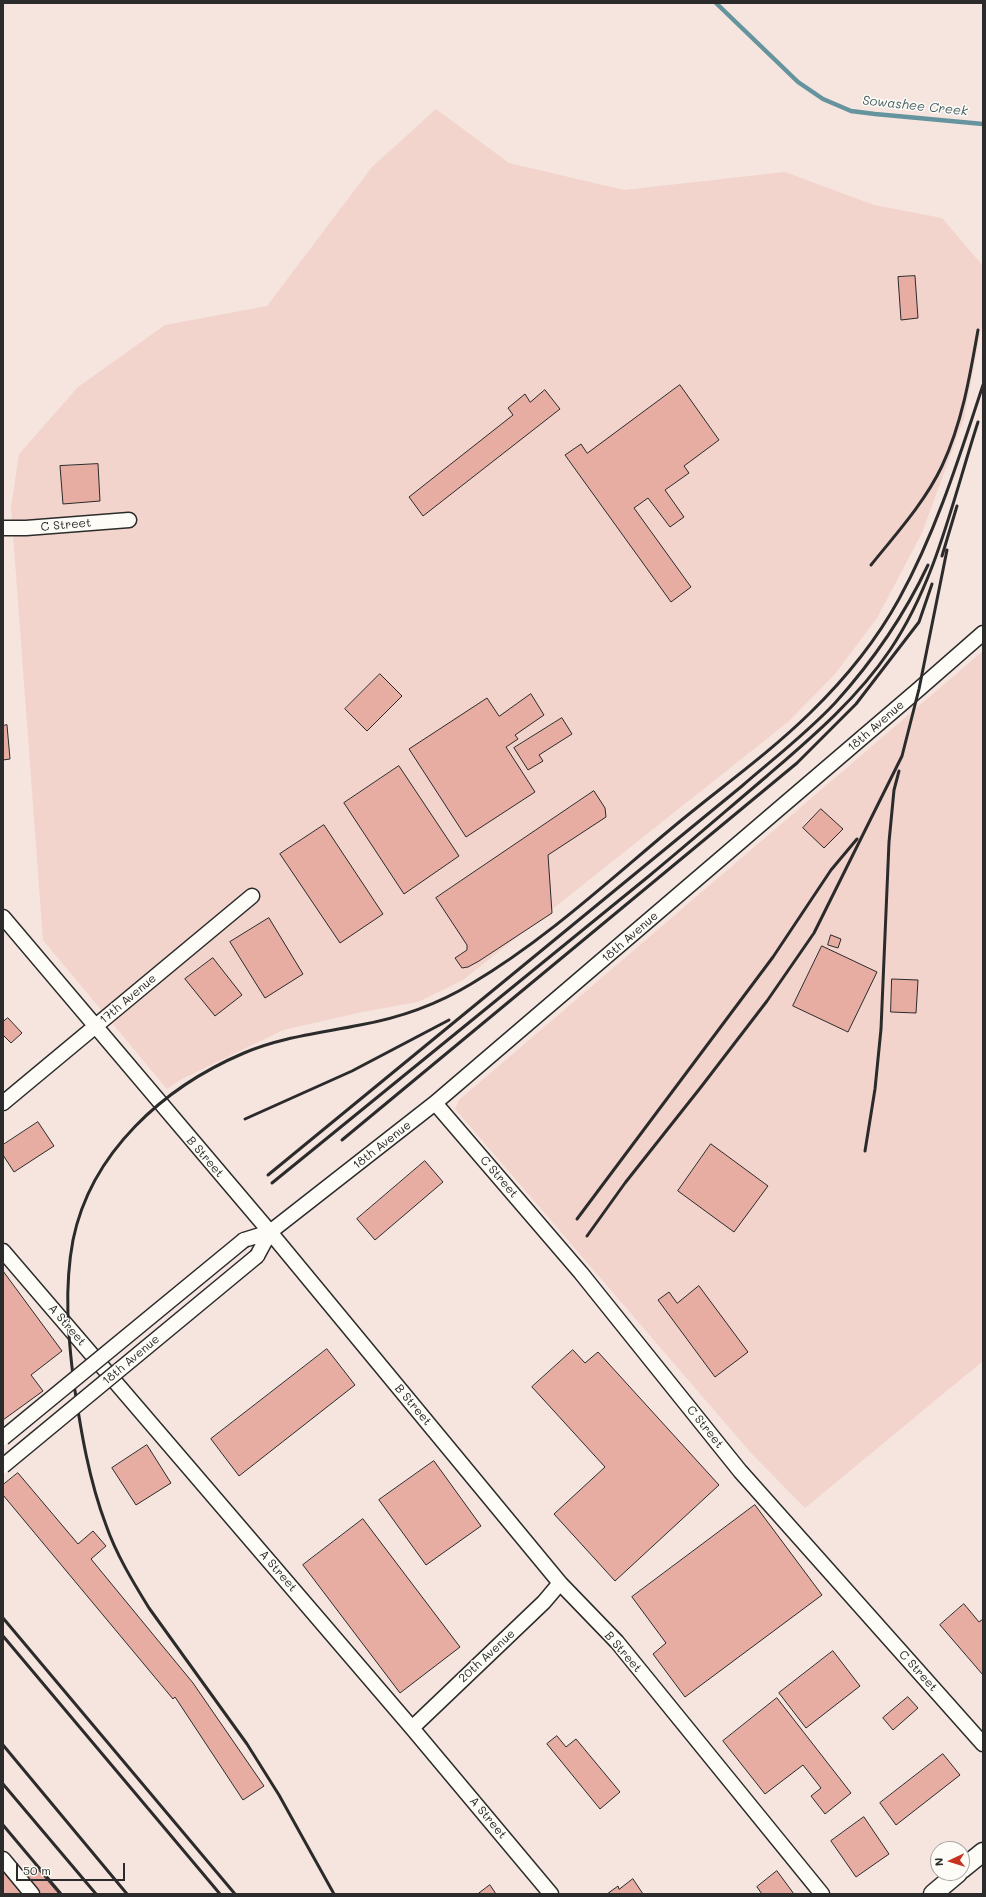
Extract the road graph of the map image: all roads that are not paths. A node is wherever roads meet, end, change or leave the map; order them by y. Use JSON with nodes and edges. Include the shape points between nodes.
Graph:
{"nodes":[{"id":1,"x":129,"y":520,"type":"dead end"},
{"id":2,"x":3,"y":528,"type":"edge"},
{"id":3,"x":983,"y":633,"type":"edge"},
{"id":4,"x":252,"y":896,"type":"dead end"},
{"id":5,"x":3,"y":917,"type":"edge"},
{"id":6,"x":95,"y":1026,"type":"junction"},
{"id":7,"x":3,"y":1103,"type":"edge"},
{"id":8,"x":435,"y":1103,"type":"junction"},
{"id":9,"x":270,"y":1232,"type":"junction"},
{"id":10,"x":3,"y":1251,"type":"edge"},
{"id":11,"x":3,"y":1438,"type":"edge"},
{"id":12,"x":3,"y":1466,"type":"edge"},
{"id":13,"x":560,"y":1583,"type":"junction"},
{"id":14,"x":412,"y":1728,"type":"junction"},
{"id":15,"x":983,"y":1744,"type":"edge"},
{"id":16,"x":983,"y":1852,"type":"edge"},
{"id":17,"x":3,"y":1859,"type":"edge"},
{"id":18,"x":970,"y":1863,"type":"edge"},
{"id":19,"x":948,"y":1881,"type":"edge"},
{"id":20,"x":32,"y":1894,"type":"edge"},
{"id":21,"x":551,"y":1894,"type":"edge"},
{"id":22,"x":822,"y":1894,"type":"edge"},
{"id":23,"x":933,"y":1894,"type":"edge"}],
"edges":[{"from":1,"to":2,"type":"street","name":"C Street"},
{"from":3,"to":8,"type":"street","name":"18th Avenue"},
{"from":4,"to":6,"type":"street","name":"17th Avenue"},
{"from":5,"to":6,"type":"street","name":"B Street"},
{"from":6,"to":7,"type":"street","name":"17th Avenue"},
{"from":6,"to":9,"type":"street","name":"B Street"},
{"from":8,"to":9,"type":"street","name":"18th Avenue"},
{"from":8,"to":15,"type":"street","name":"C Street","via":[[581,1273],[740,1471]]},
{"from":9,"to":11,"type":"street","name":"18th Avenue","bridge":true,"via":[[244,1240]]},
{"from":9,"to":12,"type":"street","name":"18th Avenue","bridge":true,"via":[[257,1256]]},
{"from":9,"to":13,"type":"street","name":"B Street"},
{"from":10,"to":14,"type":"street","name":"A Street"},
{"from":13,"to":14,"type":"street","name":"20th Avenue","via":[[544,1602]]},
{"from":13,"to":22,"type":"street","name":"B Street","via":[[617,1642]]},
{"from":14,"to":21,"type":"street","name":"A Street"},
{"from":16,"to":18,"type":"main road"},
{"from":17,"to":20,"type":"street"},
{"from":19,"to":23,"type":"main road"}]}
